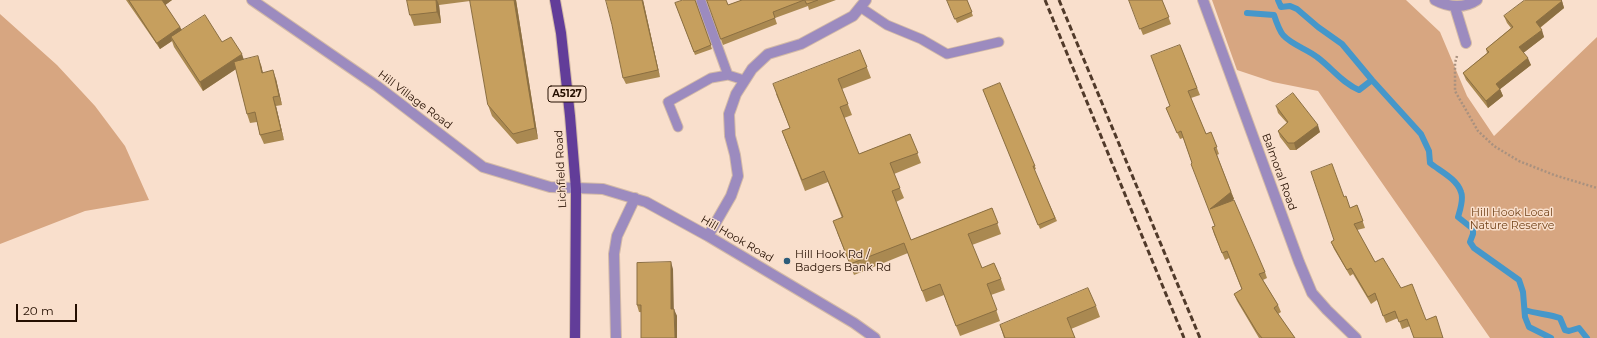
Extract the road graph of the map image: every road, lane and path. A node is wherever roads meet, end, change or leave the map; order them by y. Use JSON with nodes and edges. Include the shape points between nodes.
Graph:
{"nodes":[{"id":1,"x":252,"y":0,"type":"edge"},
{"id":2,"x":555,"y":0,"type":"edge"},
{"id":3,"x":1203,"y":0,"type":"edge"},
{"id":4,"x":1435,"y":0,"type":"edge"},
{"id":5,"x":1477,"y":0,"type":"edge"},
{"id":6,"x":701,"y":1,"type":"dead end"},
{"id":7,"x":863,"y":4,"type":"edge"},
{"id":8,"x":1455,"y":7,"type":"junction"},
{"id":9,"x":999,"y":42,"type":"dead end"},
{"id":10,"x":1466,"y":43,"type":"joint"},
{"id":11,"x":728,"y":75,"type":"junction"},
{"id":12,"x":744,"y":80,"type":"junction"},
{"id":13,"x":678,"y":127,"type":"dead end"},
{"id":14,"x":1597,"y":188,"type":"edge"},
{"id":15,"x":576,"y":189,"type":"junction"},
{"id":16,"x":635,"y":198,"type":"junction"},
{"id":17,"x":708,"y":236,"type":"junction"},
{"id":18,"x":575,"y":338,"type":"edge"},
{"id":19,"x":616,"y":338,"type":"edge"},
{"id":20,"x":875,"y":338,"type":"edge"},
{"id":21,"x":1356,"y":338,"type":"edge"}],
"edges":[{"from":1,"to":15,"type":"street","name":"Hill Village Road","via":[[377,86],[483,167],[532,183]]},
{"from":2,"to":15,"type":"main road","name":"Lichfield Road","number":"A5127","via":[[567,86]]},
{"from":3,"to":21,"type":"street","name":"Balmoral Road","via":[[1312,293]]},
{"from":4,"to":8,"type":"street"},
{"from":5,"to":8,"type":"street"},
{"from":6,"to":11,"type":"lane"},
{"from":7,"to":9,"type":"lane","via":[[887,25],[921,39],[947,54]]},
{"from":7,"to":12,"type":"street","via":[[853,16],[828,30],[800,44],[768,54]]},
{"from":8,"to":10,"type":"street"},
{"from":10,"to":14,"type":"path","via":[[1461,43],[1455,63],[1455,91],[1478,131],[1494,146],[1519,161]]},
{"from":11,"to":12,"type":"lane"},
{"from":11,"to":13,"type":"lane","via":[[711,78],[668,102]]},
{"from":12,"to":17,"type":"street","via":[[729,114],[730,136],[738,176],[731,196]]},
{"from":15,"to":16,"type":"street","name":"Hill Hook Road","via":[[603,189]]},
{"from":15,"to":18,"type":"main road","name":"Lichfield Road","number":"A5127"},
{"from":16,"to":17,"type":"street","name":"Hill Hook Road"},
{"from":16,"to":19,"type":"street","via":[[617,236],[614,254]]},
{"from":17,"to":20,"type":"street","name":"Hill Hook Road"}]}
